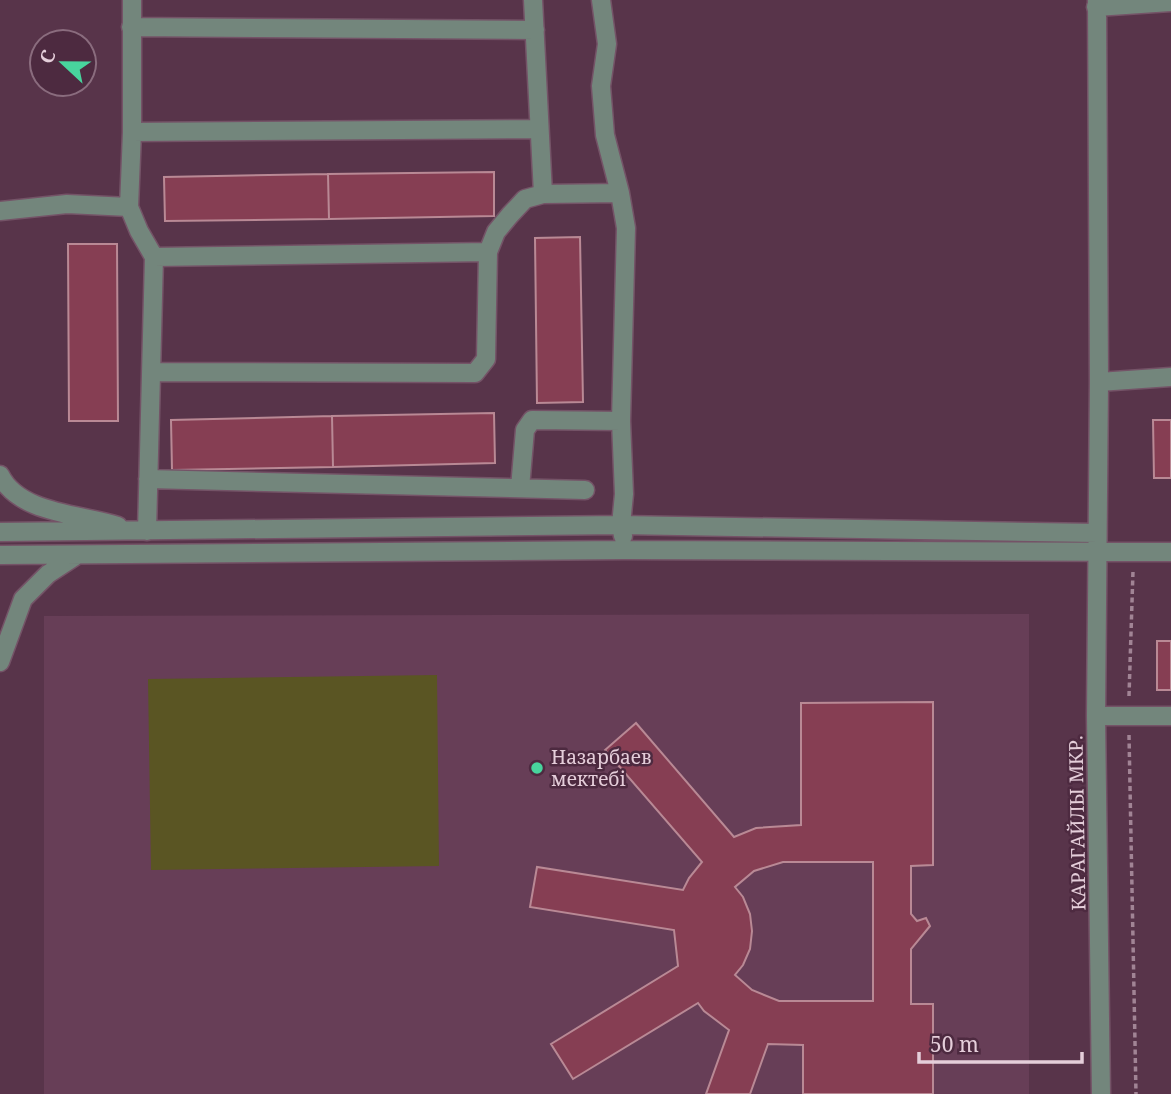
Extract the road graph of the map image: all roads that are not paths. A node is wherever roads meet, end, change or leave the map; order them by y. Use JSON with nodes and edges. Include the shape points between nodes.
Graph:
{"nodes":[{"id":1,"x":132,"y":0,"type":"edge"},
{"id":2,"x":533,"y":0,"type":"edge"},
{"id":3,"x":601,"y":0,"type":"edge"},
{"id":4,"x":1171,"y":2,"type":"edge"},
{"id":5,"x":1097,"y":4,"type":"edge"},
{"id":6,"x":131,"y":27,"type":"junction"},
{"id":7,"x":535,"y":30,"type":"junction"},
{"id":8,"x":539,"y":129,"type":"junction"},
{"id":9,"x":132,"y":132,"type":"junction"},
{"id":10,"x":620,"y":193,"type":"junction"},
{"id":11,"x":543,"y":194,"type":"junction"},
{"id":12,"x":128,"y":207,"type":"junction"},
{"id":13,"x":0,"y":211,"type":"edge"},
{"id":14,"x":488,"y":252,"type":"junction"},
{"id":15,"x":154,"y":257,"type":"junction"},
{"id":16,"x":151,"y":372,"type":"junction"},
{"id":17,"x":1171,"y":377,"type":"edge"},
{"id":18,"x":1099,"y":382,"type":"junction"},
{"id":19,"x":621,"y":421,"type":"junction"},
{"id":20,"x":0,"y":475,"type":"edge"},
{"id":21,"x":148,"y":480,"type":"junction"},
{"id":22,"x":520,"y":488,"type":"junction"},
{"id":23,"x":585,"y":490,"type":"dead end"},
{"id":24,"x":621,"y":524,"type":"junction"},
{"id":25,"x":141,"y":531,"type":"junction"},
{"id":26,"x":0,"y":532,"type":"edge"},
{"id":27,"x":1097,"y":542,"type":"junction"},
{"id":28,"x":624,"y":550,"type":"junction"},
{"id":29,"x":1171,"y":552,"type":"edge"},
{"id":30,"x":0,"y":555,"type":"edge"},
{"id":31,"x":78,"y":555,"type":"junction"},
{"id":32,"x":0,"y":662,"type":"edge"},
{"id":33,"x":1096,"y":716,"type":"junction"},
{"id":34,"x":1171,"y":716,"type":"edge"},
{"id":35,"x":1101,"y":1094,"type":"edge"}],
"edges":[{"from":1,"to":6,"type":"street"},
{"from":2,"to":7,"type":"street"},
{"from":3,"to":10,"type":"street","via":[[607,44],[601,86],[605,135]]},
{"from":4,"to":5,"type":"street"},
{"from":5,"to":18,"type":"street","name":"КАРАГАЙЛЫ МКР."},
{"from":6,"to":7,"type":"street"},
{"from":6,"to":9,"type":"street"},
{"from":7,"to":8,"type":"street"},
{"from":8,"to":9,"type":"street"},
{"from":8,"to":11,"type":"street"},
{"from":9,"to":12,"type":"street"},
{"from":10,"to":11,"type":"street"},
{"from":10,"to":19,"type":"street","via":[[626,228]]},
{"from":11,"to":14,"type":"street","via":[[526,199],[510,215]]},
{"from":12,"to":13,"type":"street","via":[[67,204]]},
{"from":12,"to":15,"type":"street"},
{"from":14,"to":15,"type":"street"},
{"from":14,"to":16,"type":"street","via":[[486,359],[475,373]]},
{"from":15,"to":16,"type":"street"},
{"from":16,"to":21,"type":"street"},
{"from":17,"to":18,"type":"street"},
{"from":18,"to":27,"type":"street","name":"КАРАГАЙЛЫ МКР."},
{"from":19,"to":22,"type":"street","via":[[532,420],[524,430]]},
{"from":19,"to":24,"type":"street"},
{"from":20,"to":25,"type":"street","via":[[5,485],[33,505]]},
{"from":21,"to":22,"type":"street"},
{"from":21,"to":25,"type":"street"},
{"from":22,"to":23,"type":"street"},
{"from":24,"to":25,"type":"street"},
{"from":24,"to":27,"type":"street"},
{"from":24,"to":28,"type":"street"},
{"from":25,"to":26,"type":"street"},
{"from":27,"to":28,"type":"street"},
{"from":27,"to":29,"type":"street","via":[[1133,551]]},
{"from":27,"to":33,"type":"street","name":"КАРАГАЙЛЫ МКР."},
{"from":28,"to":31,"type":"street"},
{"from":30,"to":31,"type":"street"},
{"from":31,"to":32,"type":"street","via":[[48,574],[23,599]]},
{"from":33,"to":34,"type":"street"},
{"from":33,"to":35,"type":"street","name":"КАРАГАЙЛЫ МКР."}]}
